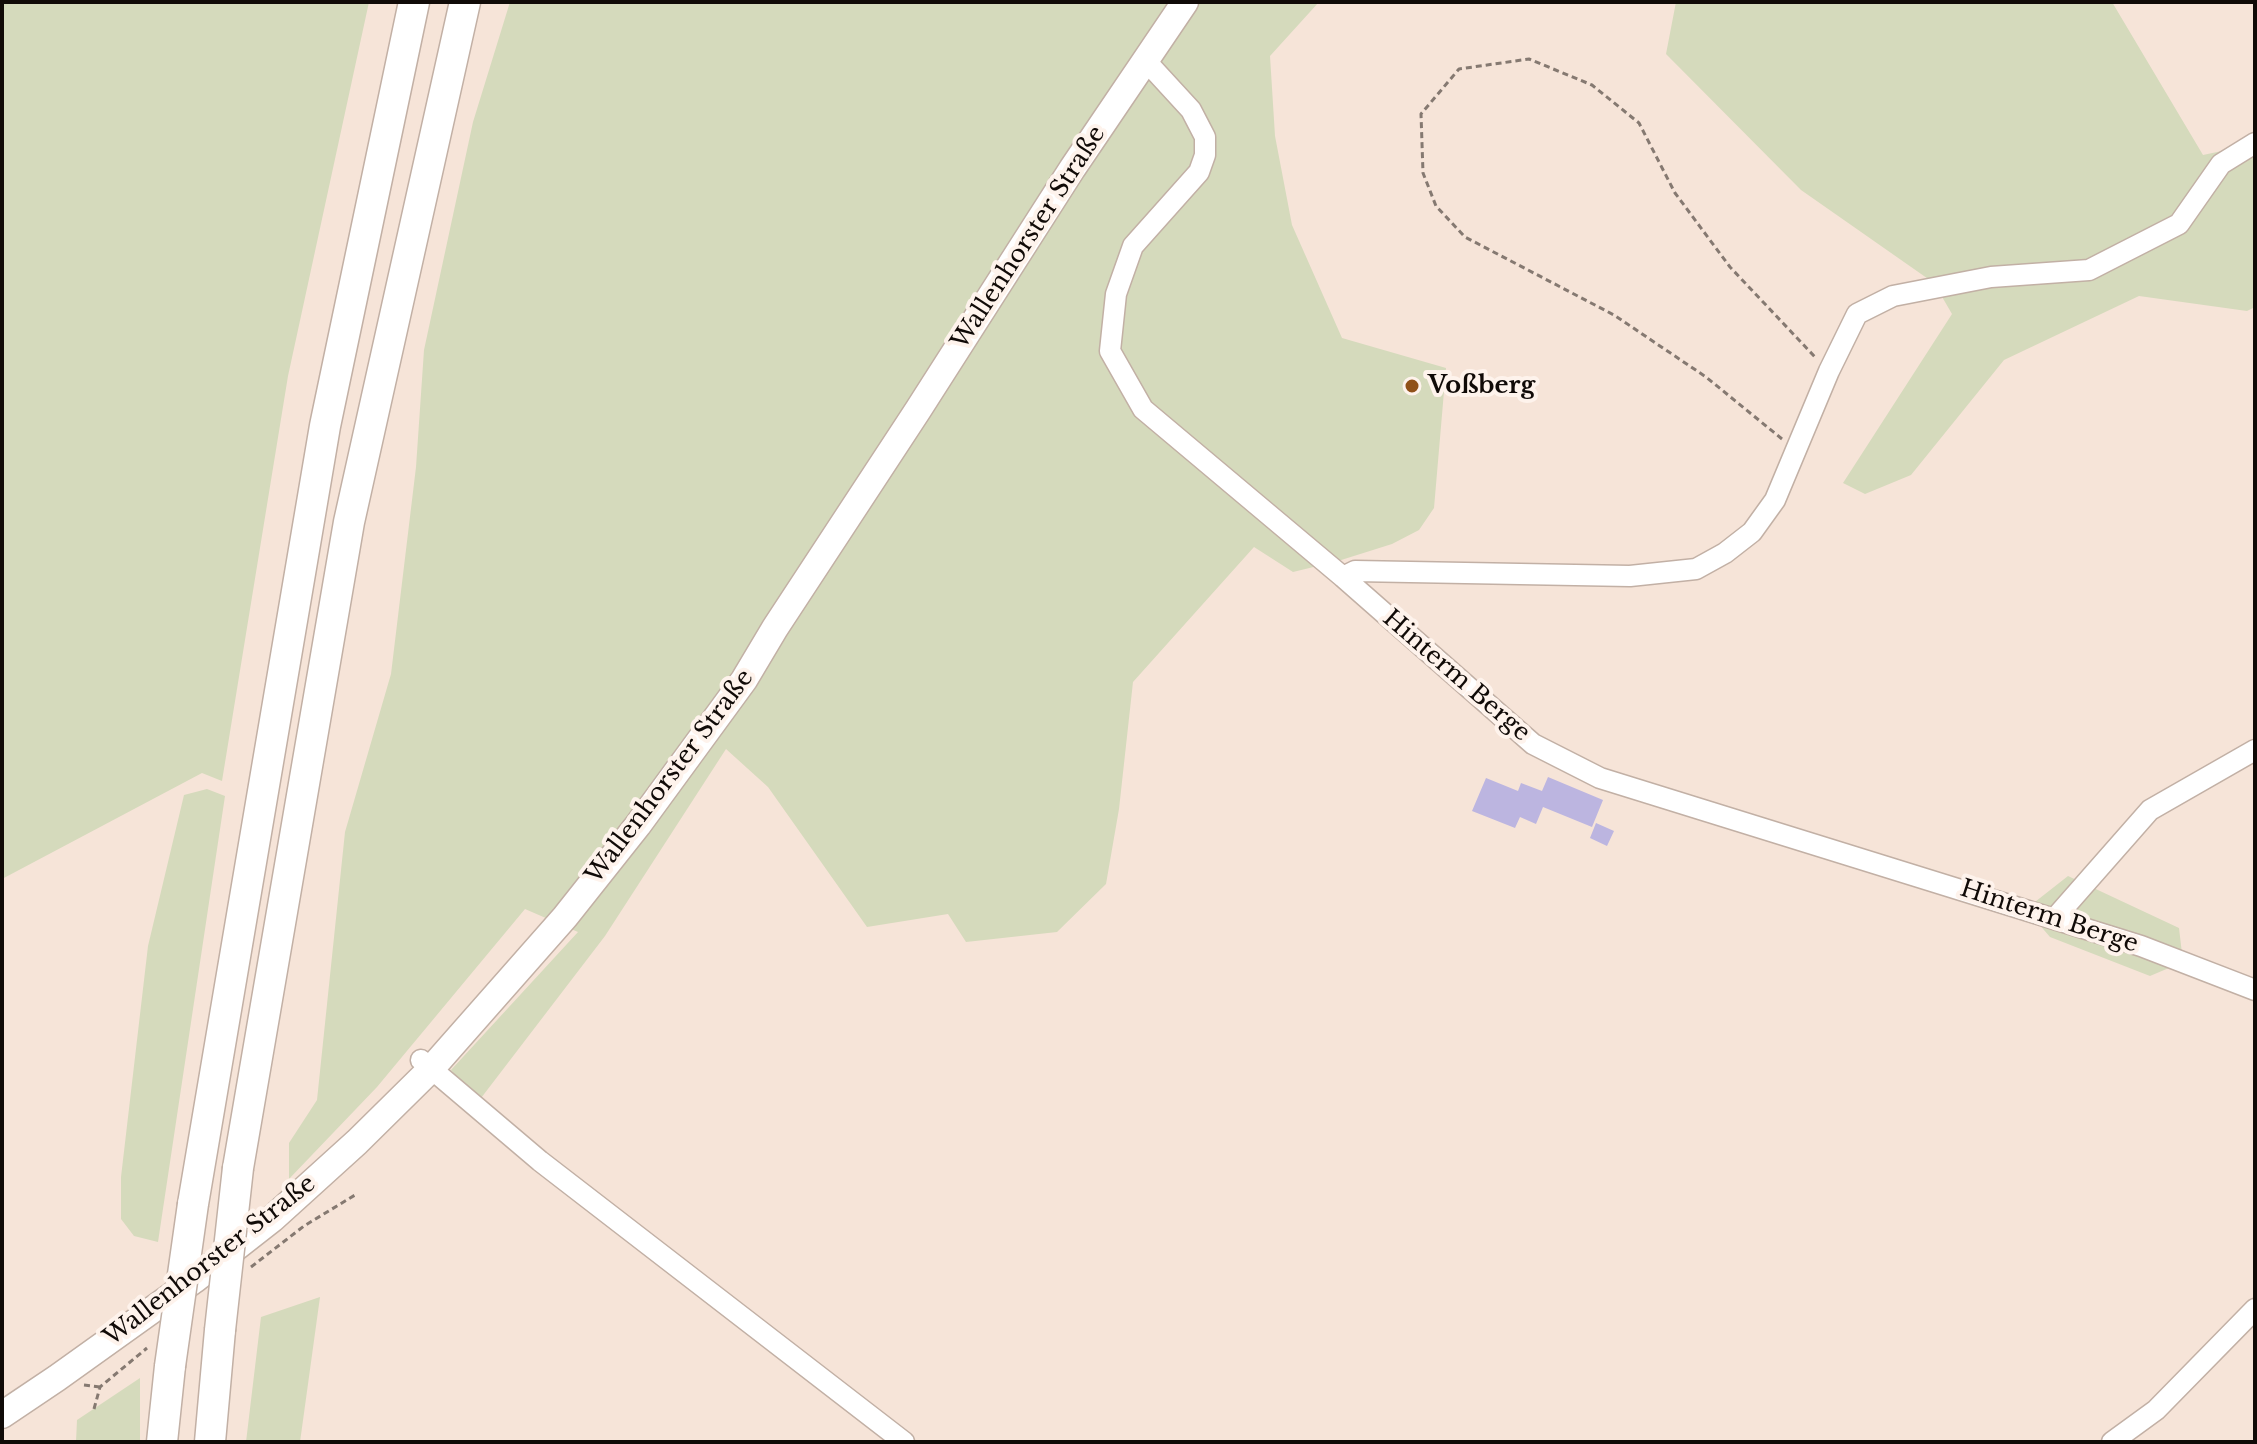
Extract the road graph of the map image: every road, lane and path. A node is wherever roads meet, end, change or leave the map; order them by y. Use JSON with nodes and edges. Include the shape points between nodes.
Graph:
{"nodes":[{"id":1,"x":414,"y":2,"type":"edge"},
{"id":2,"x":465,"y":2,"type":"edge"},
{"id":3,"x":1185,"y":2,"type":"edge"},
{"id":4,"x":1146,"y":61,"type":"junction"},
{"id":5,"x":2255,"y":143,"type":"edge"},
{"id":6,"x":1829,"y":371,"type":"junction"},
{"id":7,"x":1797,"y":451,"type":"junction"},
{"id":8,"x":1343,"y":577,"type":"junction"},
{"id":9,"x":2255,"y":750,"type":"edge"},
{"id":10,"x":2055,"y":918,"type":"junction"},
{"id":11,"x":2255,"y":990,"type":"edge"},
{"id":12,"x":426,"y":1065,"type":"junction"},
{"id":13,"x":2255,"y":1309,"type":"edge"},
{"id":14,"x":2,"y":1415,"type":"edge"},
{"id":15,"x":162,"y":1442,"type":"edge"},
{"id":16,"x":210,"y":1442,"type":"edge"},
{"id":17,"x":904,"y":1442,"type":"edge"},
{"id":18,"x":2112,"y":1442,"type":"edge"}],
"edges":[{"from":1,"to":15,"type":"highway","bridge":true,"via":[[325,426],[193,1204]]},
{"from":2,"to":16,"type":"highway","bridge":true,"via":[[349,522],[238,1168]]},
{"from":3,"to":4,"type":"main road","name":"Wallenhorster Straße"},
{"from":4,"to":8,"type":"street","name":"Hinterm Berge","via":[[1191,110],[1205,137],[1205,155],[1199,172],[1133,246],[1116,294],[1110,351],[1143,409]]},
{"from":4,"to":12,"type":"main road","name":"Wallenhorster Straße","via":[[744,680],[565,917]]},
{"from":5,"to":6,"type":"street","via":[[2221,164],[2179,224],[2089,270],[1991,277],[1893,296],[1857,314]]},
{"from":6,"to":7,"type":"street"},
{"from":6,"to":7,"type":"path","via":[[1730,267],[1675,193],[1639,123],[1592,85],[1529,59],[1459,69],[1421,114],[1423,173],[1436,206],[1465,237],[1614,315],[1706,377]]},
{"from":7,"to":8,"type":"street","via":[[1775,500],[1752,532],[1696,569],[1630,576],[1355,571]]},
{"from":8,"to":10,"type":"street","name":"Hinterm Berge","via":[[1533,744],[1600,778]]},
{"from":9,"to":10,"type":"street","via":[[2150,810]]},
{"from":10,"to":11,"type":"street","name":"Hinterm Berge"},
{"from":12,"to":14,"type":"main road","name":"Wallenhorster Straße","via":[[357,1142],[272,1219]]},
{"from":12,"to":17,"type":"street","via":[[540,1161]]},
{"from":13,"to":18,"type":"street","via":[[2156,1410]]}]}
